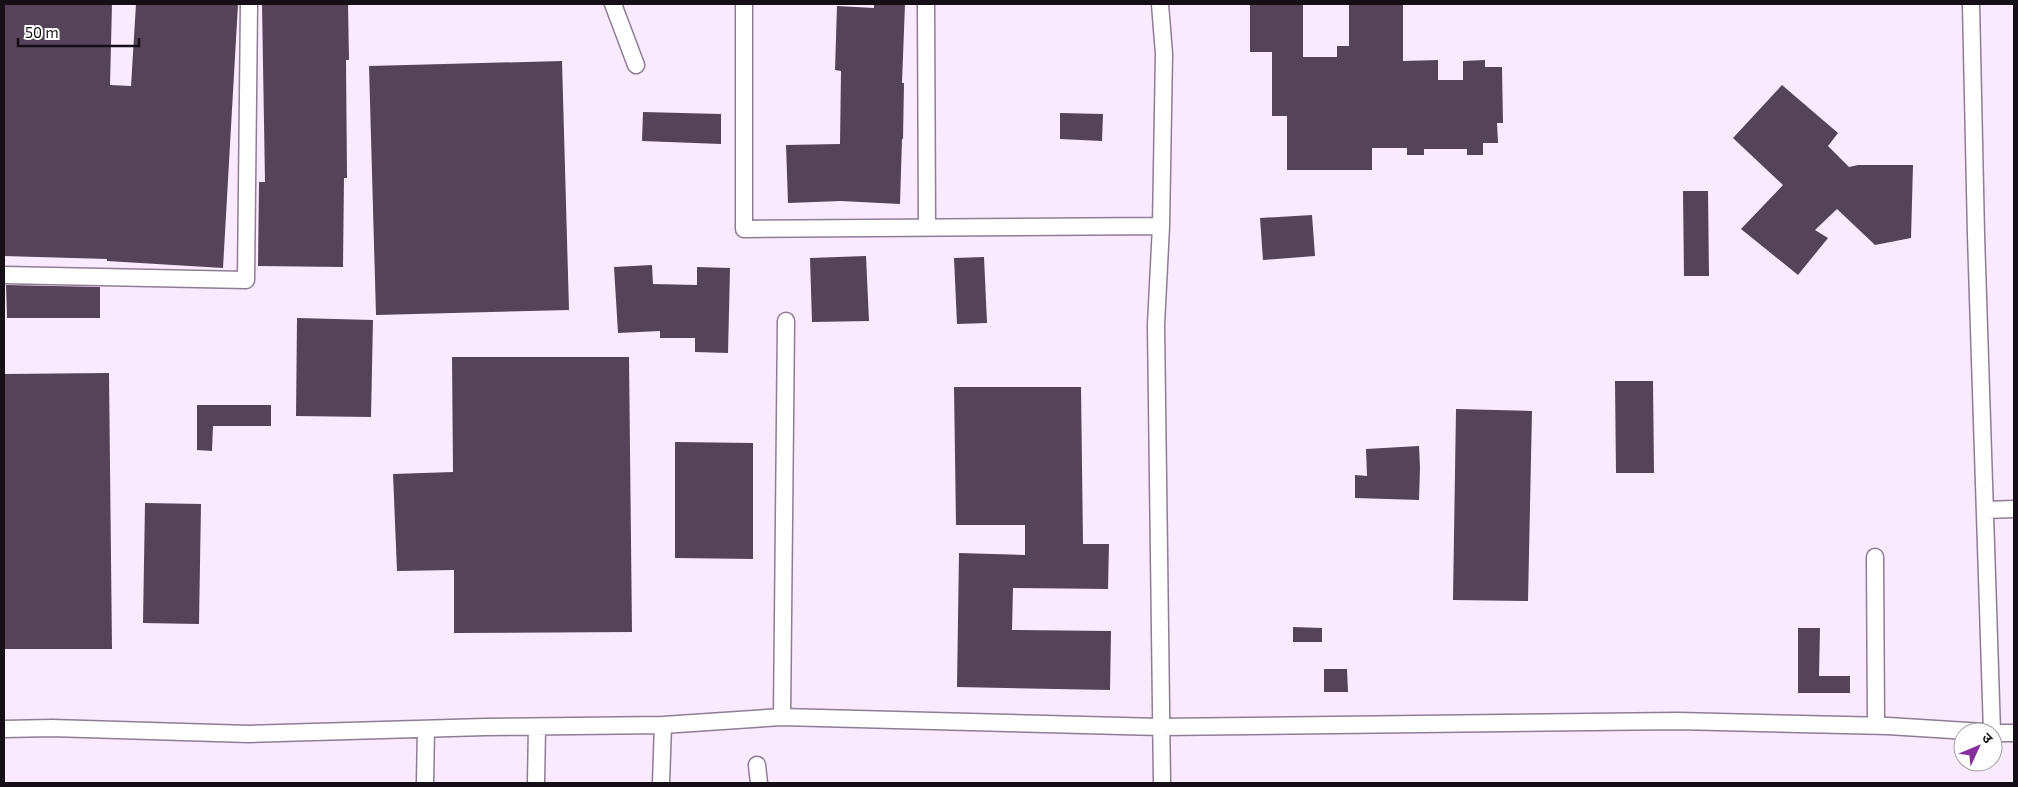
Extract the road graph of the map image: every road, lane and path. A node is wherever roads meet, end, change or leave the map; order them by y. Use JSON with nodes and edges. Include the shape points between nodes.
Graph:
{"nodes":[{"id":1,"x":249,"y":4,"type":"edge"},
{"id":2,"x":613,"y":4,"type":"edge"},
{"id":3,"x":744,"y":4,"type":"edge"},
{"id":4,"x":926,"y":4,"type":"edge"},
{"id":5,"x":1160,"y":4,"type":"edge"},
{"id":6,"x":1971,"y":4,"type":"edge"},
{"id":7,"x":636,"y":65,"type":"dead end"},
{"id":8,"x":1161,"y":226,"type":"junction"},
{"id":9,"x":927,"y":227,"type":"junction"},
{"id":10,"x":4,"y":275,"type":"edge"},
{"id":11,"x":786,"y":321,"type":"dead end"},
{"id":12,"x":2014,"y":509,"type":"edge"},
{"id":13,"x":1986,"y":510,"type":"junction"},
{"id":14,"x":1875,"y":557,"type":"dead end"},
{"id":15,"x":782,"y":717,"type":"junction"},
{"id":16,"x":1993,"y":722,"type":"edge"},
{"id":17,"x":663,"y":725,"type":"junction"},
{"id":18,"x":1876,"y":725,"type":"junction"},
{"id":19,"x":537,"y":726,"type":"junction"},
{"id":20,"x":1160,"y":727,"type":"junction"},
{"id":21,"x":4,"y":729,"type":"edge"},
{"id":22,"x":426,"y":729,"type":"junction"},
{"id":23,"x":1953,"y":730,"type":"edge"},
{"id":24,"x":757,"y":765,"type":"dead end"},
{"id":25,"x":425,"y":783,"type":"edge"},
{"id":26,"x":536,"y":783,"type":"edge"},
{"id":27,"x":661,"y":783,"type":"edge"},
{"id":28,"x":759,"y":783,"type":"edge"},
{"id":29,"x":1162,"y":783,"type":"edge"}],
"edges":[{"from":1,"to":10,"type":"street","via":[[246,280]]},
{"from":2,"to":7,"type":"street"},
{"from":3,"to":9,"type":"street","via":[[744,229]]},
{"from":4,"to":9,"type":"street"},
{"from":5,"to":8,"type":"street","via":[[1164,54]]},
{"from":6,"to":13,"type":"street"},
{"from":8,"to":9,"type":"street"},
{"from":8,"to":20,"type":"street","via":[[1156,325]]},
{"from":11,"to":15,"type":"street"},
{"from":12,"to":13,"type":"street"},
{"from":13,"to":16,"type":"street"},
{"from":14,"to":18,"type":"street"},
{"from":15,"to":17,"type":"street"},
{"from":15,"to":20,"type":"street"},
{"from":17,"to":19,"type":"street"},
{"from":17,"to":27,"type":"street"},
{"from":18,"to":20,"type":"street","via":[[1678,721]]},
{"from":18,"to":23,"type":"street"},
{"from":19,"to":22,"type":"street"},
{"from":19,"to":26,"type":"street"},
{"from":20,"to":29,"type":"street"},
{"from":21,"to":22,"type":"street","via":[[250,734]]},
{"from":22,"to":25,"type":"street"},
{"from":24,"to":28,"type":"street"}]}
